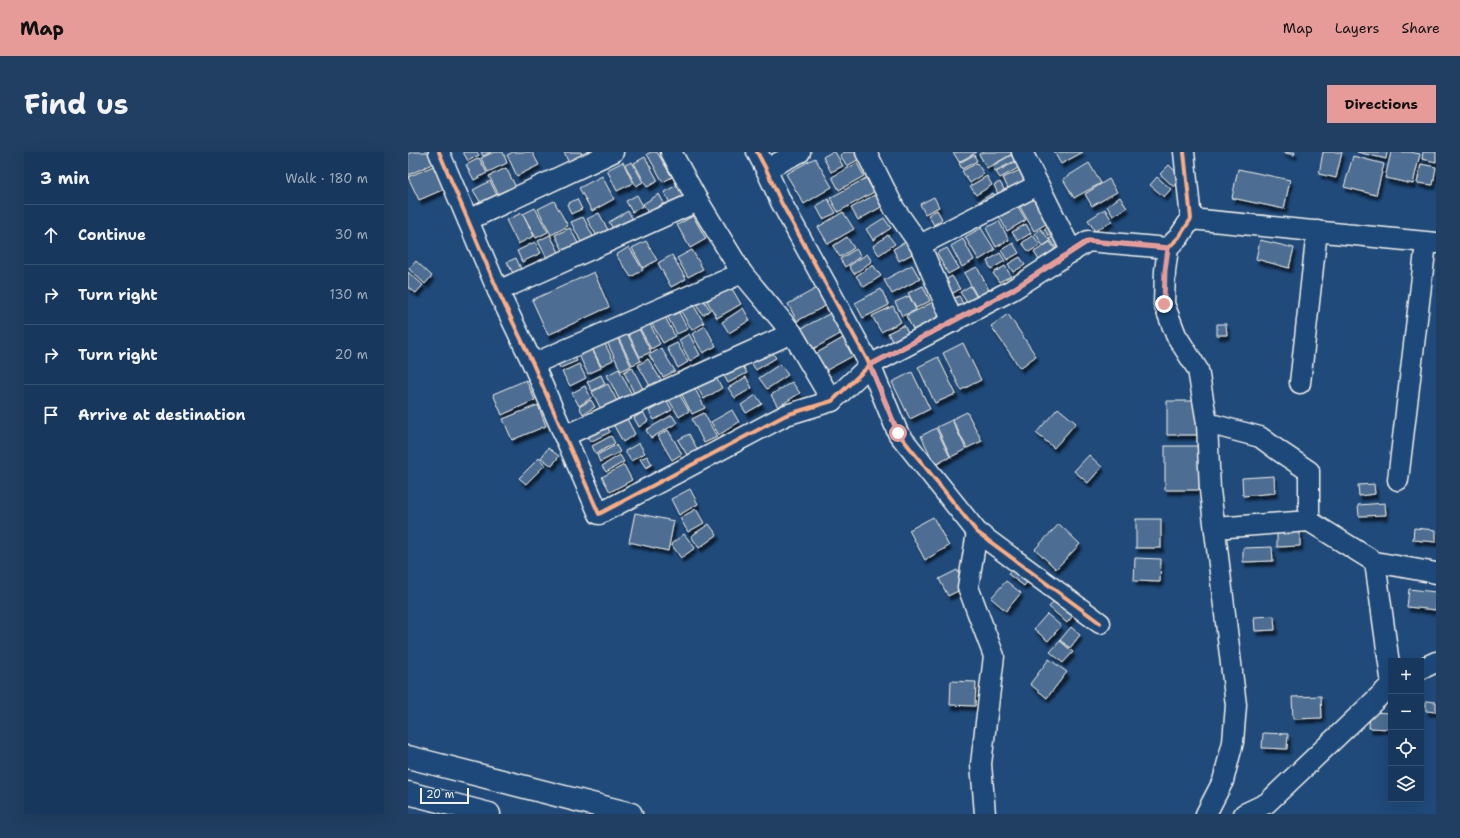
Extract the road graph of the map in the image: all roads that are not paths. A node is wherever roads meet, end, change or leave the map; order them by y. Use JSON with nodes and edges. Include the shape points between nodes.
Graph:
{"nodes":[{"id":1,"x":439,"y":152,"type":"edge"},
{"id":2,"x":613,"y":152,"type":"edge"},
{"id":3,"x":671,"y":152,"type":"edge"},
{"id":4,"x":757,"y":152,"type":"edge"},
{"id":5,"x":800,"y":152,"type":"edge"},
{"id":6,"x":866,"y":152,"type":"edge"},
{"id":7,"x":1022,"y":152,"type":"edge"},
{"id":8,"x":1184,"y":152,"type":"edge"},
{"id":9,"x":766,"y":169,"type":"junction"},
{"id":10,"x":1038,"y":185,"type":"junction"},
{"id":11,"x":698,"y":201,"type":"junction"},
{"id":12,"x":1191,"y":218,"type":"junction"},
{"id":13,"x":468,"y":220,"type":"junction"},
{"id":14,"x":1317,"y":231,"type":"junction"},
{"id":15,"x":1431,"y":243,"type":"edge"},
{"id":16,"x":920,"y":245,"type":"junction"},
{"id":17,"x":1168,"y":248,"type":"junction"},
{"id":18,"x":1072,"y":252,"type":"junction"},
{"id":19,"x":742,"y":273,"type":"junction"},
{"id":20,"x":498,"y":291,"type":"junction"},
{"id":21,"x":953,"y":322,"type":"junction"},
{"id":22,"x":792,"y":333,"type":"junction"},
{"id":23,"x":533,"y":364,"type":"junction"},
{"id":24,"x":870,"y":365,"type":"junction"},
{"id":25,"x":1300,"y":383,"type":"dead end"},
{"id":26,"x":832,"y":401,"type":"junction"},
{"id":27,"x":1207,"y":423,"type":"junction"},
{"id":28,"x":564,"y":436,"type":"junction"},
{"id":29,"x":1398,"y":480,"type":"dead end"},
{"id":30,"x":1309,"y":521,"type":"junction"},
{"id":31,"x":1215,"y":528,"type":"junction"},
{"id":32,"x":977,"y":532,"type":"junction"},
{"id":33,"x":1375,"y":562,"type":"junction"},
{"id":34,"x":1436,"y":573,"type":"edge"},
{"id":35,"x":1100,"y":624,"type":"dead end"},
{"id":36,"x":1388,"y":658,"type":"edge"},
{"id":37,"x":1436,"y":662,"type":"edge"},
{"id":38,"x":1424,"y":668,"type":"edge"},
{"id":39,"x":1388,"y":688,"type":"edge"},
{"id":40,"x":408,"y":757,"type":"edge"},
{"id":41,"x":408,"y":793,"type":"edge"},
{"id":42,"x":489,"y":814,"type":"edge"},
{"id":43,"x":631,"y":814,"type":"edge"},
{"id":44,"x":985,"y":814,"type":"edge"},
{"id":45,"x":1206,"y":814,"type":"edge"},
{"id":46,"x":1244,"y":814,"type":"edge"}],
"edges":[{"from":1,"to":13,"type":"street"},
{"from":2,"to":13,"type":"street"},
{"from":3,"to":11,"type":"street"},
{"from":4,"to":9,"type":"street"},
{"from":5,"to":9,"type":"street"},
{"from":6,"to":16,"type":"street","via":[[894,208]]},
{"from":7,"to":10,"type":"street"},
{"from":8,"to":12,"type":"street"},
{"from":9,"to":24,"type":"street","via":[[781,202]]},
{"from":10,"to":16,"type":"street"},
{"from":10,"to":18,"type":"street"},
{"from":11,"to":19,"type":"street"},
{"from":11,"to":20,"type":"street"},
{"from":12,"to":14,"type":"street"},
{"from":12,"to":17,"type":"street","via":[[1179,237]]},
{"from":13,"to":20,"type":"street"},
{"from":14,"to":15,"type":"street"},
{"from":14,"to":25,"type":"street"},
{"from":15,"to":29,"type":"street"},
{"from":16,"to":21,"type":"street"},
{"from":17,"to":18,"type":"street","via":[[1088,241]]},
{"from":17,"to":27,"type":"street","via":[[1164,304],[1176,335],[1198,370]]},
{"from":18,"to":21,"type":"street","via":[[1012,290]]},
{"from":19,"to":22,"type":"street"},
{"from":19,"to":23,"type":"street"},
{"from":20,"to":23,"type":"street"},
{"from":21,"to":24,"type":"street"},
{"from":22,"to":26,"type":"street"},
{"from":22,"to":28,"type":"street"},
{"from":23,"to":28,"type":"street"},
{"from":24,"to":26,"type":"street"},
{"from":24,"to":32,"type":"street","via":[[898,433]]},
{"from":26,"to":28,"type":"street","via":[[786,415],[599,514]]},
{"from":27,"to":30,"type":"street","via":[[1260,437],[1309,471]]},
{"from":27,"to":31,"type":"street","via":[[1210,490]]},
{"from":30,"to":31,"type":"street"},
{"from":30,"to":33,"type":"street"},
{"from":31,"to":45,"type":"street","via":[[1236,705],[1233,742],[1223,781]]},
{"from":32,"to":35,"type":"street"},
{"from":32,"to":44,"type":"street","via":[[968,588],[994,656],[981,764]]},
{"from":33,"to":34,"type":"street"},
{"from":33,"to":36,"type":"street"},
{"from":37,"to":38,"type":"street"},
{"from":39,"to":46,"type":"street","via":[[1267,803]]},
{"from":40,"to":43,"type":"highway"},
{"from":41,"to":42,"type":"highway"}]}
